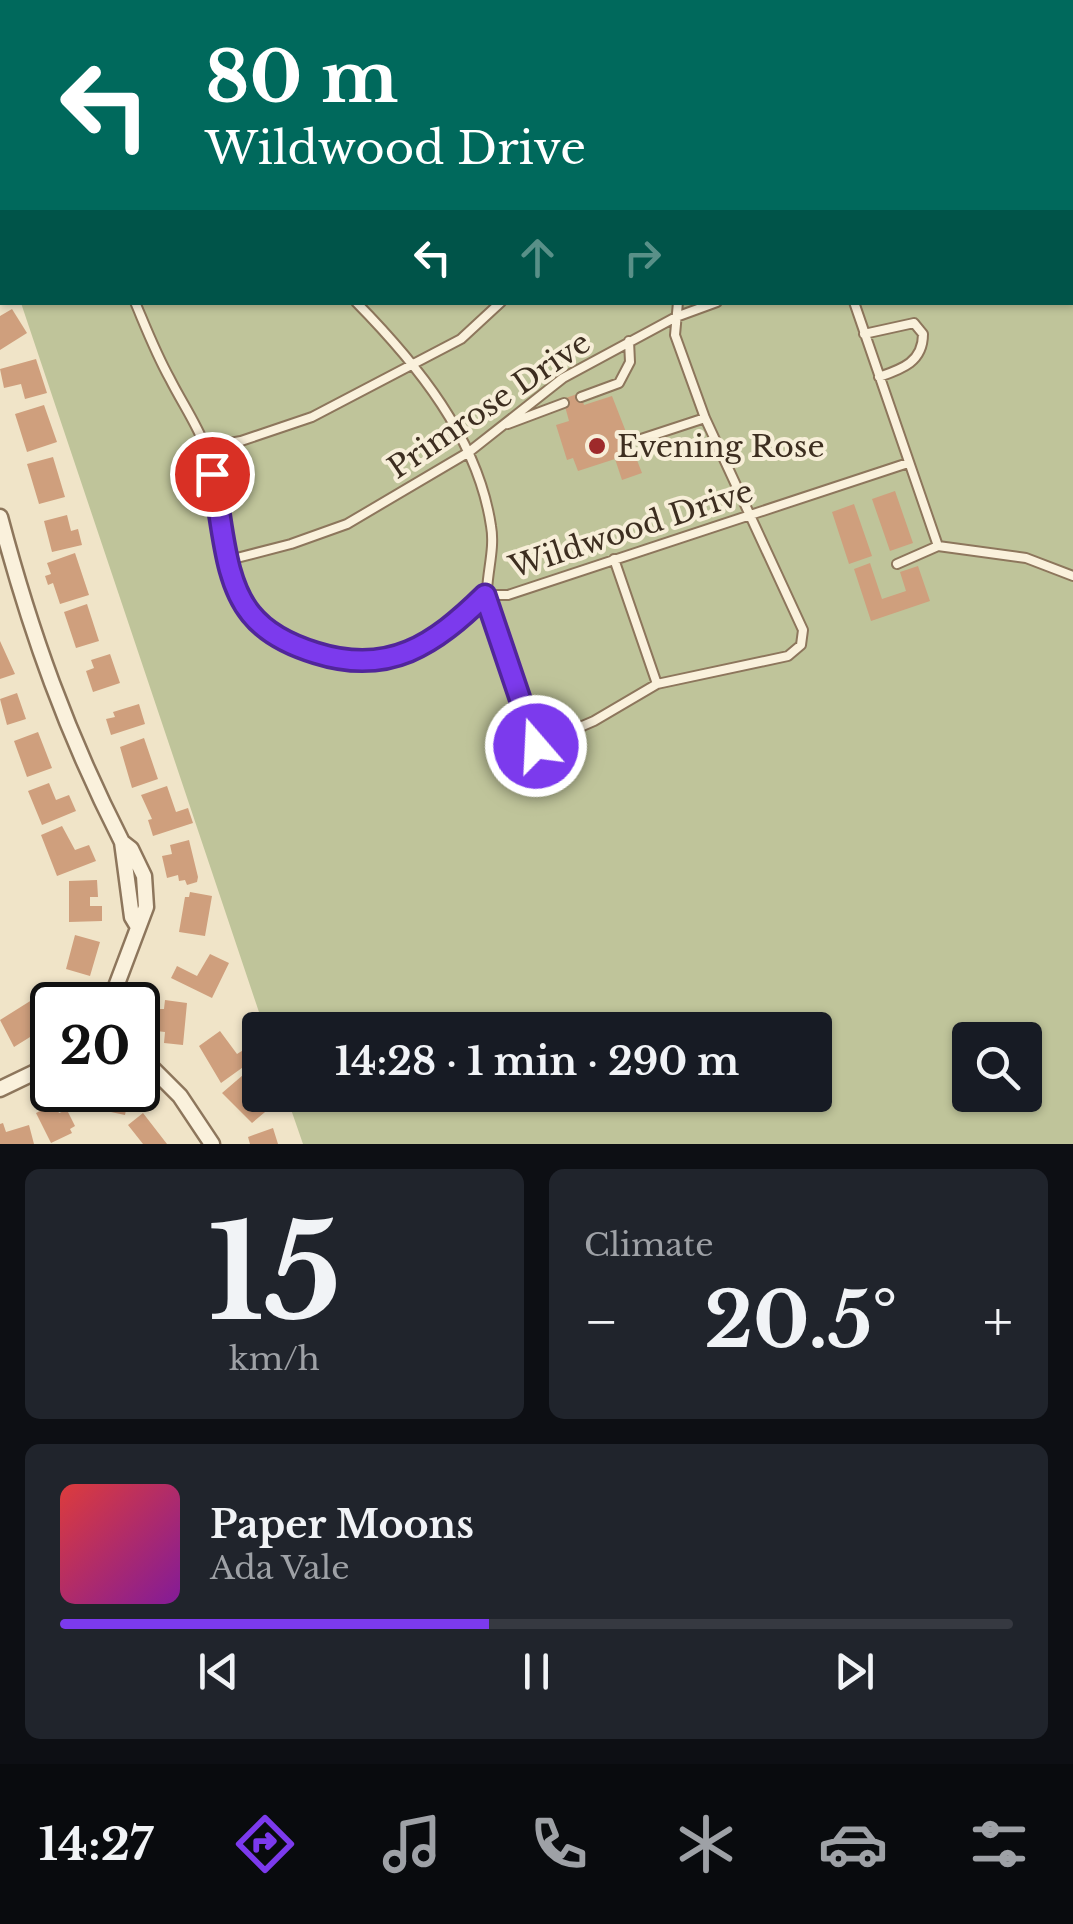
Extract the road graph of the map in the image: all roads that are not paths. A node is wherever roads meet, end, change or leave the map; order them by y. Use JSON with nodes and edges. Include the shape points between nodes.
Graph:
{"nodes":[{"id":1,"x":136,"y":305,"type":"edge"},
{"id":2,"x":359,"y":305,"type":"edge"},
{"id":3,"x":497,"y":305,"type":"edge"},
{"id":4,"x":678,"y":305,"type":"edge"},
{"id":5,"x":707,"y":305,"type":"edge"},
{"id":6,"x":855,"y":305,"type":"edge"},
{"id":7,"x":676,"y":316,"type":"junction"},
{"id":8,"x":864,"y":334,"type":"junction"},
{"id":9,"x":629,"y":341,"type":"junction"},
{"id":10,"x":412,"y":362,"type":"junction"},
{"id":11,"x":879,"y":378,"type":"junction"},
{"id":12,"x":580,"y":396,"type":"dead end"},
{"id":13,"x":564,"y":403,"type":"dead end"},
{"id":14,"x":706,"y":418,"type":"junction"},
{"id":15,"x":499,"y":427,"type":"junction"},
{"id":16,"x":641,"y":439,"type":"dead end"},
{"id":17,"x":206,"y":447,"type":"junction"},
{"id":18,"x":469,"y":452,"type":"junction"},
{"id":19,"x":908,"y":462,"type":"junction"},
{"id":20,"x":751,"y":514,"type":"junction"},
{"id":21,"x":0,"y":517,"type":"edge"},
{"id":22,"x":938,"y":546,"type":"junction"},
{"id":23,"x":229,"y":560,"type":"junction"},
{"id":24,"x":614,"y":560,"type":"junction"},
{"id":25,"x":897,"y":564,"type":"dead end"},
{"id":26,"x":1073,"y":576,"type":"edge"},
{"id":27,"x":485,"y":595,"type":"junction"},
{"id":28,"x":657,"y":684,"type":"junction"},
{"id":29,"x":118,"y":982,"type":"edge"},
{"id":30,"x":30,"y":1075,"type":"edge"},
{"id":31,"x":160,"y":1076,"type":"edge"},
{"id":32,"x":0,"y":1089,"type":"edge"},
{"id":33,"x":212,"y":1144,"type":"edge"}],
"edges":[{"from":1,"to":17,"type":"lane","name":"Wildwood Drive"},
{"from":2,"to":10,"type":"lane"},
{"from":3,"to":10,"type":"lane","via":[[461,339]]},
{"from":4,"to":7,"type":"lane"},
{"from":5,"to":7,"type":"lane","name":"Primrose Drive"},
{"from":6,"to":8,"type":"lane"},
{"from":7,"to":9,"type":"lane","name":"Primrose Drive"},
{"from":7,"to":14,"type":"lane","via":[[676,336]]},
{"from":8,"to":11,"type":"lane"},
{"from":8,"to":11,"type":"lane","via":[[914,322],[923,334],[914,360]]},
{"from":9,"to":12,"type":"lane","via":[[630,362],[618,382]]},
{"from":9,"to":15,"type":"lane","name":"Primrose Drive","via":[[563,378]]},
{"from":10,"to":17,"type":"lane","via":[[312,417]]},
{"from":10,"to":18,"type":"lane"},
{"from":11,"to":19,"type":"lane"},
{"from":13,"to":15,"type":"lane"},
{"from":14,"to":16,"type":"lane"},
{"from":14,"to":20,"type":"lane"},
{"from":15,"to":18,"type":"lane","name":"Primrose Drive"},
{"from":17,"to":23,"type":"lane","name":"Wildwood Drive"},
{"from":18,"to":23,"type":"lane","name":"Primrose Drive","via":[[347,524]]},
{"from":18,"to":27,"type":"lane","via":[[492,528]]},
{"from":19,"to":20,"type":"lane","name":"Wildwood Drive"},
{"from":19,"to":22,"type":"lane"},
{"from":20,"to":24,"type":"lane","name":"Wildwood Drive"},
{"from":20,"to":28,"type":"lane","via":[[803,630],[801,645],[788,656]]},
{"from":21,"to":29,"type":"street","via":[[50,684],[82,764],[144,876],[146,907]]},
{"from":22,"to":25,"type":"lane"},
{"from":22,"to":26,"type":"lane","via":[[1026,558]]},
{"from":23,"to":27,"type":"lane","name":"Wildwood Drive","via":[[251,614],[290,645],[344,662],[412,651],[450,629]]},
{"from":24,"to":27,"type":"lane","name":"Wildwood Drive","via":[[508,595]]},
{"from":24,"to":28,"type":"lane"},
{"from":27,"to":28,"type":"lane","via":[[536,746]]},
{"from":30,"to":32,"type":"street"},
{"from":31,"to":33,"type":"street"}]}
